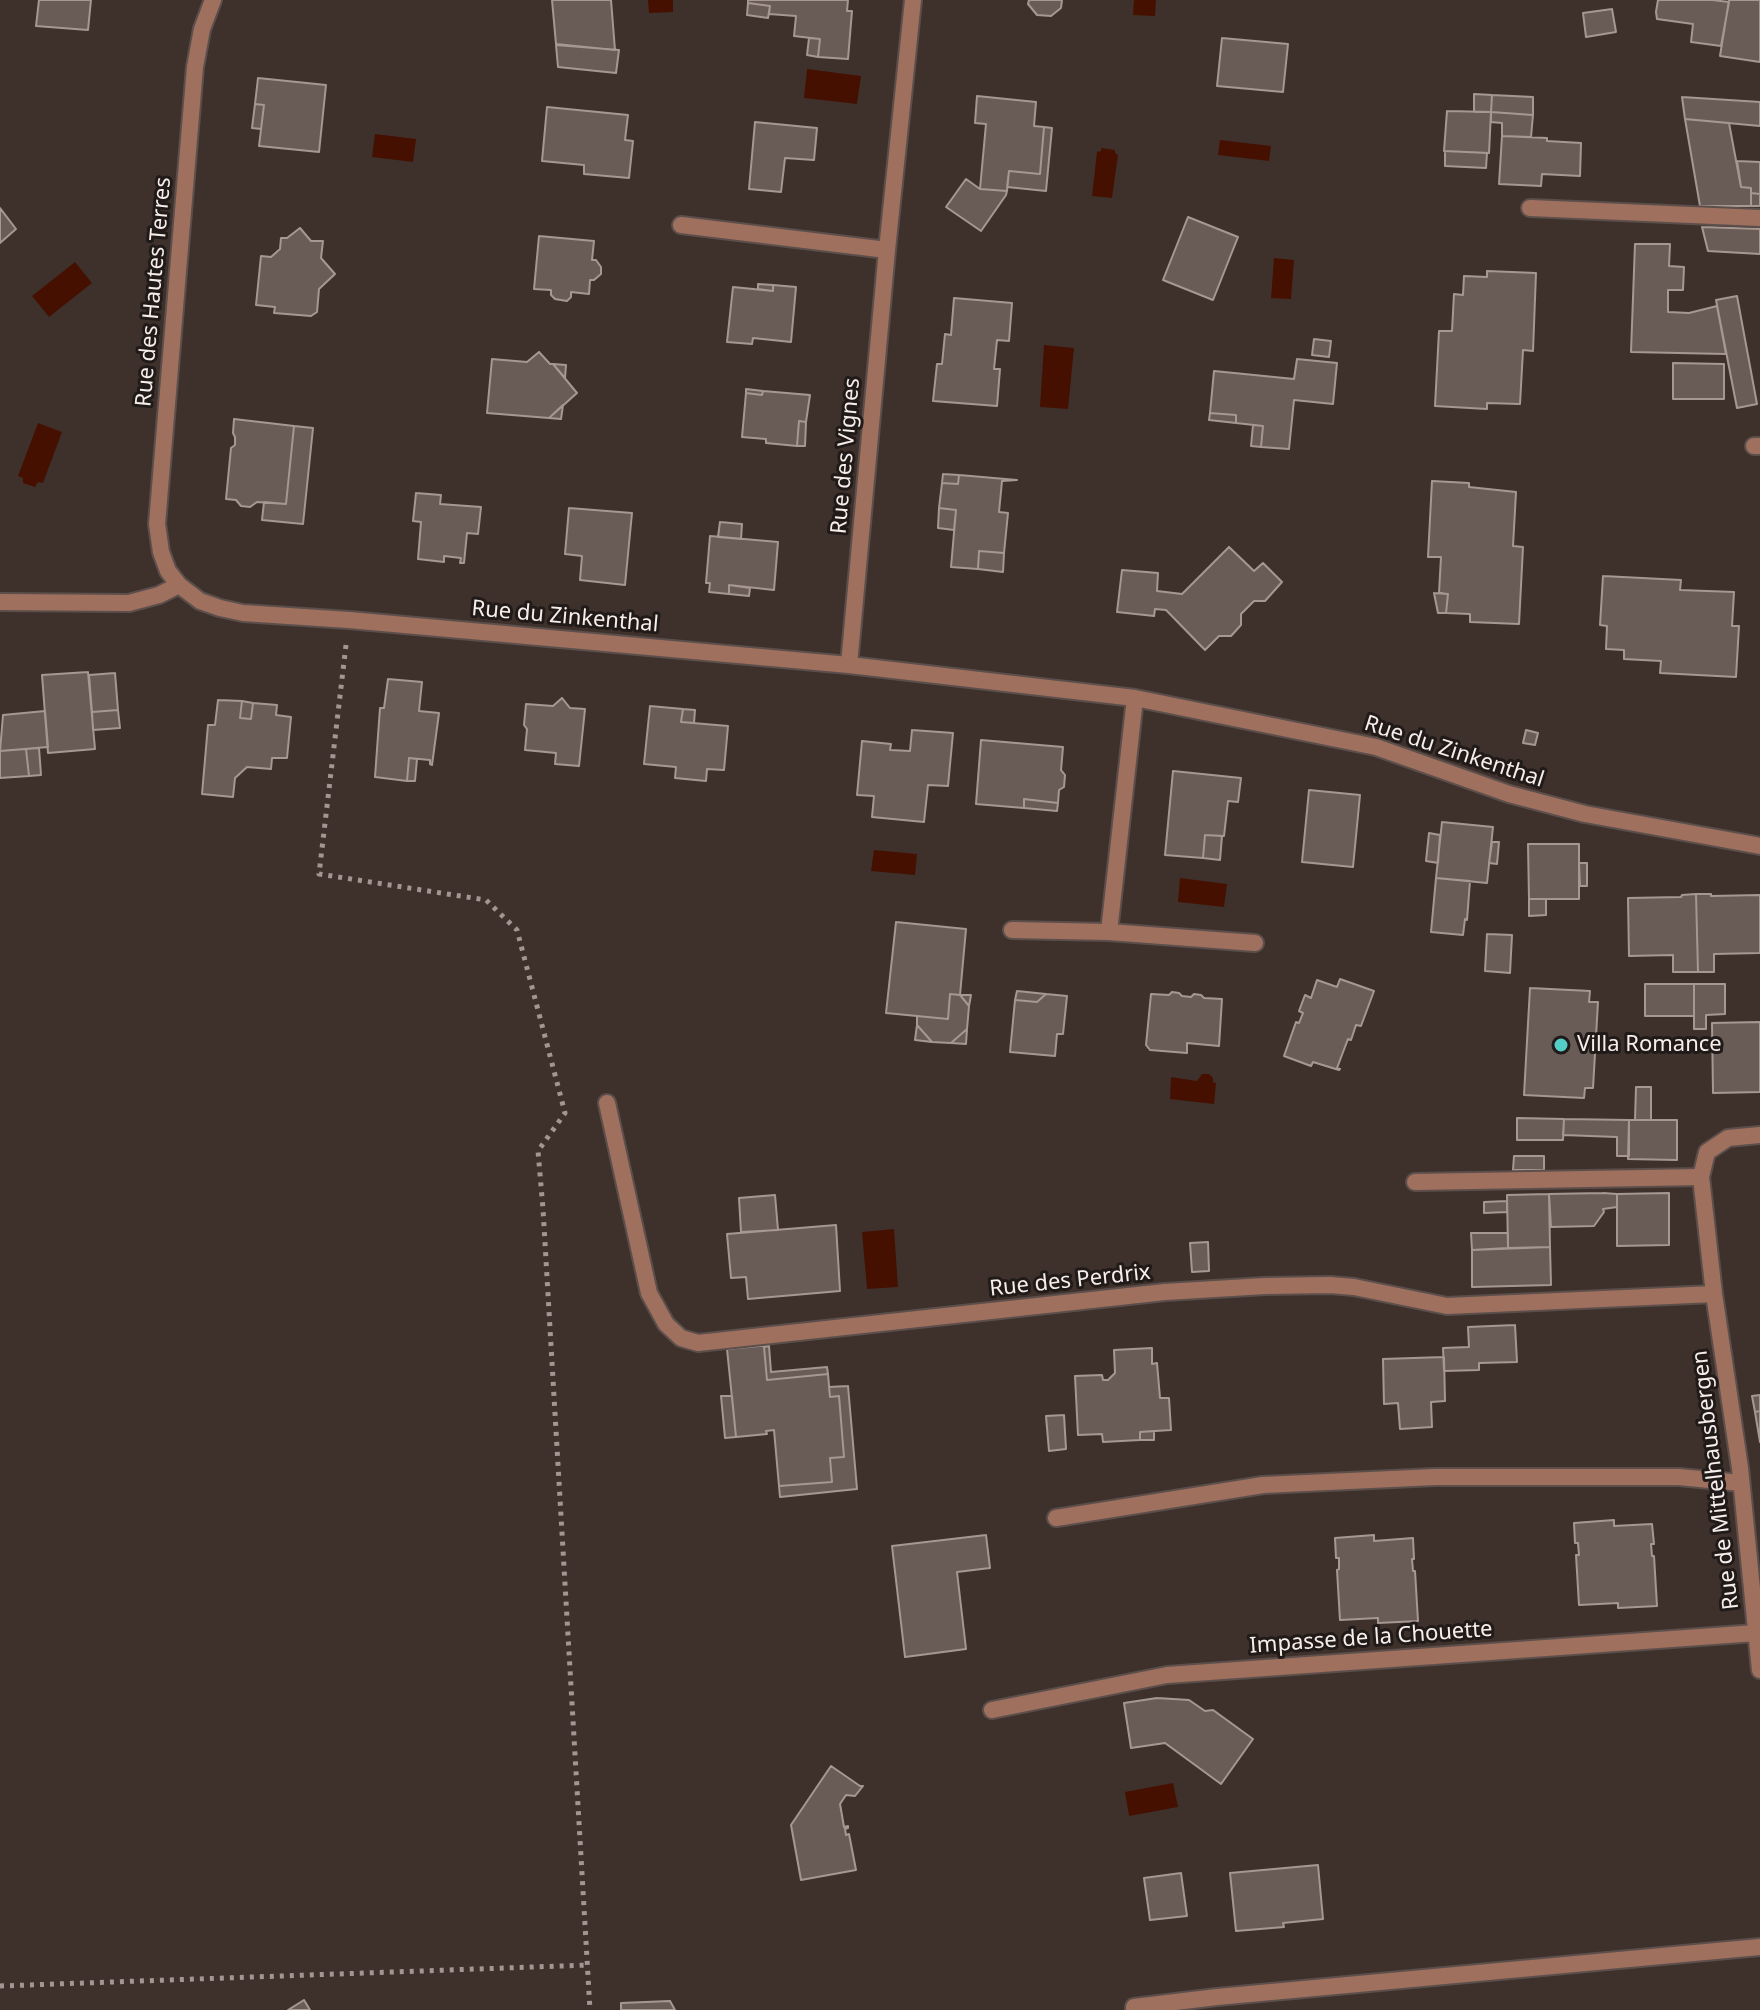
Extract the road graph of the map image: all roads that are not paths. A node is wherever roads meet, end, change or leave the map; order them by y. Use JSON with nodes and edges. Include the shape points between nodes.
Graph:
{"nodes":[{"id":1,"x":213,"y":0,"type":"edge"},
{"id":2,"x":913,"y":0,"type":"edge"},
{"id":3,"x":1530,"y":208,"type":"dead end"},
{"id":4,"x":1760,"y":218,"type":"edge"},
{"id":5,"x":681,"y":225,"type":"dead end"},
{"id":6,"x":887,"y":250,"type":"junction"},
{"id":7,"x":179,"y":585,"type":"junction"},
{"id":8,"x":0,"y":602,"type":"edge"},
{"id":9,"x":849,"y":665,"type":"junction"},
{"id":10,"x":1135,"y":698,"type":"junction"},
{"id":11,"x":1760,"y":846,"type":"edge"},
{"id":12,"x":1012,"y":930,"type":"dead end"},
{"id":13,"x":1109,"y":932,"type":"junction"},
{"id":14,"x":1255,"y":943,"type":"dead end"},
{"id":15,"x":607,"y":1103,"type":"dead end"},
{"id":16,"x":1760,"y":1135,"type":"edge"},
{"id":17,"x":1701,"y":1177,"type":"junction"},
{"id":18,"x":1415,"y":1182,"type":"dead end"},
{"id":19,"x":1714,"y":1294,"type":"junction"},
{"id":20,"x":1741,"y":1483,"type":"junction"},
{"id":21,"x":1056,"y":1518,"type":"dead end"},
{"id":22,"x":1756,"y":1633,"type":"junction"},
{"id":23,"x":1760,"y":1670,"type":"edge"},
{"id":24,"x":992,"y":1710,"type":"dead end"},
{"id":25,"x":1760,"y":1947,"type":"edge"},
{"id":26,"x":1218,"y":2003,"type":"edge"},
{"id":27,"x":1134,"y":2010,"type":"edge"}],
"edges":[{"from":1,"to":7,"type":"street","name":"Rue des Hautes Terres","via":[[195,67],[157,524],[161,552]]},
{"from":2,"to":6,"type":"street","name":"Rue des Vignes"},
{"from":3,"to":4,"type":"street"},
{"from":5,"to":6,"type":"street"},
{"from":6,"to":9,"type":"street","name":"Rue des Vignes"},
{"from":7,"to":8,"type":"street","via":[[129,603]]},
{"from":7,"to":9,"type":"street","name":"Rue du Zinkenthal","via":[[200,601],[243,613]]},
{"from":9,"to":10,"type":"street","name":"Rue du Zinkenthal"},
{"from":10,"to":11,"type":"street","name":"Rue du Zinkenthal","via":[[1376,747],[1509,794],[1585,814]]},
{"from":10,"to":13,"type":"street"},
{"from":12,"to":13,"type":"street"},
{"from":13,"to":14,"type":"street"},
{"from":15,"to":19,"type":"street","name":"Rue des Perdrix","via":[[649,1293],[666,1324],[681,1338],[698,1343],[1165,1292],[1265,1286],[1354,1287],[1447,1306]]},
{"from":16,"to":17,"type":"street","via":[[1728,1138],[1707,1152]]},
{"from":17,"to":18,"type":"street"},
{"from":17,"to":19,"type":"street","name":"Rue de Mittelhausbergen"},
{"from":19,"to":20,"type":"street","name":"Rue de Mittelhausbergen"},
{"from":20,"to":21,"type":"street","via":[[1679,1477],[1435,1477],[1263,1485]]},
{"from":20,"to":22,"type":"street","name":"Rue de Mittelhausbergen"},
{"from":22,"to":23,"type":"street","name":"Rue de Mittelhausbergen"},
{"from":22,"to":24,"type":"street","name":"Impasse de la Chouette","via":[[1167,1675]]},
{"from":25,"to":26,"type":"street"},
{"from":26,"to":27,"type":"street"}]}
